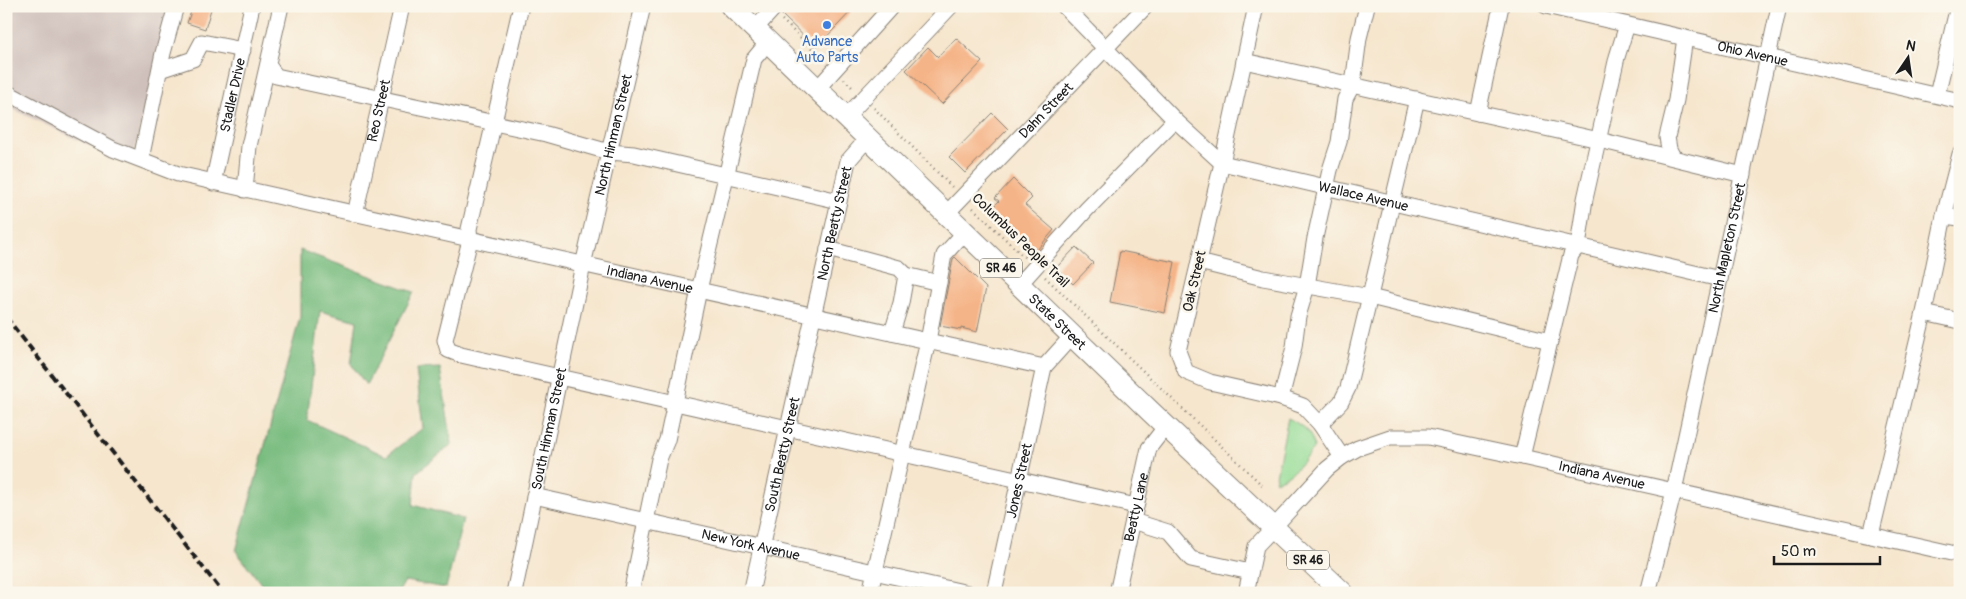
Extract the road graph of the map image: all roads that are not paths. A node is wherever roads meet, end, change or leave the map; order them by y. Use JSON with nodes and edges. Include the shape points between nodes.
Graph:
{"nodes":[{"id":1,"x":176,"y":6,"type":"edge"},
{"id":2,"x":252,"y":6,"type":"edge"},
{"id":3,"x":281,"y":6,"type":"edge"},
{"id":4,"x":402,"y":6,"type":"edge"},
{"id":5,"x":521,"y":6,"type":"edge"},
{"id":6,"x":643,"y":6,"type":"edge"},
{"id":7,"x":731,"y":6,"type":"edge"},
{"id":8,"x":892,"y":6,"type":"edge"},
{"id":9,"x":1064,"y":6,"type":"edge"},
{"id":10,"x":1146,"y":6,"type":"edge"},
{"id":11,"x":1256,"y":6,"type":"edge"},
{"id":12,"x":1368,"y":6,"type":"edge"},
{"id":13,"x":1501,"y":6,"type":"edge"},
{"id":14,"x":1546,"y":6,"type":"edge"},
{"id":15,"x":1779,"y":6,"type":"edge"},
{"id":16,"x":1958,"y":6,"type":"edge"},
{"id":17,"x":774,"y":8,"type":"edge"},
{"id":18,"x":940,"y":10,"type":"edge"},
{"id":19,"x":1584,"y":10,"type":"edge"},
{"id":20,"x":1627,"y":25,"type":"junction"},
{"id":21,"x":761,"y":36,"type":"junction"},
{"id":22,"x":1685,"y":38,"type":"junction"},
{"id":23,"x":1104,"y":49,"type":"junction"},
{"id":24,"x":243,"y":50,"type":"junction"},
{"id":25,"x":1768,"y":56,"type":"junction"},
{"id":26,"x":1244,"y":61,"type":"junction"},
{"id":27,"x":268,"y":65,"type":"junction"},
{"id":28,"x":160,"y":70,"type":"junction"},
{"id":29,"x":1353,"y":84,"type":"junction"},
{"id":30,"x":817,"y":89,"type":"junction"},
{"id":31,"x":6,"y":92,"type":"edge"},
{"id":32,"x":1937,"y":95,"type":"junction"},
{"id":33,"x":381,"y":99,"type":"junction"},
{"id":34,"x":1417,"y":99,"type":"junction"},
{"id":35,"x":1960,"y":101,"type":"edge"},
{"id":36,"x":1478,"y":113,"type":"junction"},
{"id":37,"x":846,"y":117,"type":"junction"},
{"id":38,"x":1175,"y":120,"type":"junction"},
{"id":39,"x":494,"y":123,"type":"junction"},
{"id":40,"x":868,"y":138,"type":"junction"},
{"id":41,"x":1599,"y":140,"type":"junction"},
{"id":42,"x":609,"y":152,"type":"junction"},
{"id":43,"x":1960,"y":154,"type":"edge"},
{"id":44,"x":1673,"y":157,"type":"junction"},
{"id":45,"x":141,"y":159,"type":"junction"},
{"id":46,"x":1222,"y":163,"type":"junction"},
{"id":47,"x":726,"y":175,"type":"junction"},
{"id":48,"x":1742,"y":175,"type":"junction"},
{"id":49,"x":213,"y":183,"type":"junction"},
{"id":50,"x":1326,"y":188,"type":"junction"},
{"id":51,"x":245,"y":190,"type":"junction"},
{"id":52,"x":839,"y":201,"type":"junction"},
{"id":53,"x":1392,"y":203,"type":"junction"},
{"id":54,"x":355,"y":214,"type":"junction"},
{"id":55,"x":946,"y":214,"type":"junction"},
{"id":56,"x":1944,"y":216,"type":"junction"},
{"id":57,"x":1960,"y":218,"type":"edge"},
{"id":58,"x":965,"y":232,"type":"junction"},
{"id":59,"x":470,"y":240,"type":"junction"},
{"id":60,"x":1578,"y":246,"type":"junction"},
{"id":61,"x":828,"y":249,"type":"junction"},
{"id":62,"x":1199,"y":262,"type":"junction"},
{"id":63,"x":583,"y":265,"type":"junction"},
{"id":64,"x":906,"y":275,"type":"junction"},
{"id":65,"x":1720,"y":279,"type":"junction"},
{"id":66,"x":939,"y":283,"type":"junction"},
{"id":67,"x":1019,"y":285,"type":"junction"},
{"id":68,"x":1307,"y":286,"type":"junction"},
{"id":69,"x":699,"y":290,"type":"junction"},
{"id":70,"x":1370,"y":297,"type":"junction"},
{"id":71,"x":1924,"y":313,"type":"junction"},
{"id":72,"x":813,"y":316,"type":"junction"},
{"id":73,"x":1960,"y":322,"type":"edge"},
{"id":74,"x":892,"y":333,"type":"junction"},
{"id":75,"x":1072,"y":336,"type":"junction"},
{"id":76,"x":928,"y":341,"type":"junction"},
{"id":77,"x":1550,"y":341,"type":"junction"},
{"id":78,"x":1044,"y":367,"type":"junction"},
{"id":79,"x":559,"y":378,"type":"junction"},
{"id":80,"x":1281,"y":398,"type":"junction"},
{"id":81,"x":674,"y":404,"type":"junction"},
{"id":82,"x":1320,"y":424,"type":"junction"},
{"id":83,"x":1166,"y":426,"type":"junction"},
{"id":84,"x":788,"y":429,"type":"junction"},
{"id":85,"x":901,"y":454,"type":"junction"},
{"id":86,"x":1342,"y":457,"type":"junction"},
{"id":87,"x":1522,"y":457,"type":"junction"},
{"id":88,"x":1019,"y":480,"type":"junction"},
{"id":89,"x":1674,"y":491,"type":"junction"},
{"id":90,"x":534,"y":496,"type":"junction"},
{"id":91,"x":1135,"y":513,"type":"junction"},
{"id":92,"x":646,"y":521,"type":"junction"},
{"id":93,"x":1273,"y":528,"type":"junction"},
{"id":94,"x":1871,"y":535,"type":"junction"},
{"id":95,"x":761,"y":546,"type":"junction"},
{"id":96,"x":1960,"y":555,"type":"edge"},
{"id":97,"x":875,"y":572,"type":"junction"},
{"id":98,"x":1250,"y":572,"type":"junction"},
{"id":99,"x":514,"y":593,"type":"edge"},
{"id":100,"x":631,"y":593,"type":"edge"},
{"id":101,"x":751,"y":593,"type":"edge"},
{"id":102,"x":870,"y":593,"type":"edge"},
{"id":103,"x":968,"y":593,"type":"edge"},
{"id":104,"x":994,"y":593,"type":"edge"},
{"id":105,"x":1117,"y":593,"type":"edge"},
{"id":106,"x":1246,"y":593,"type":"edge"},
{"id":107,"x":1343,"y":593,"type":"edge"},
{"id":108,"x":1648,"y":593,"type":"edge"}],
"edges":[{"from":1,"to":28,"type":"street"},
{"from":2,"to":24,"type":"street","name":"Stadler Drive"},
{"from":3,"to":27,"type":"street"},
{"from":4,"to":33,"type":"street","name":"Reo Street"},
{"from":5,"to":39,"type":"street"},
{"from":6,"to":42,"type":"street","name":"North Hinman Street"},
{"from":7,"to":21,"type":"highway","name":"State Street","number":"SR 46"},
{"from":8,"to":30,"type":"street"},
{"from":9,"to":23,"type":"street","name":"Wallace Avenue"},
{"from":10,"to":23,"type":"street","name":"Dahn Street"},
{"from":11,"to":26,"type":"street","name":"Oak Street"},
{"from":12,"to":29,"type":"street","via":[[1359,38]]},
{"from":13,"to":36,"type":"street"},
{"from":14,"to":19,"type":"street","name":"Ohio Avenue"},
{"from":15,"to":25,"type":"street","name":"North Mapleton Street"},
{"from":16,"to":32,"type":"street"},
{"from":17,"to":21,"type":"street"},
{"from":18,"to":37,"type":"street"},
{"from":19,"to":20,"type":"street","name":"Ohio Avenue"},
{"from":20,"to":22,"type":"street","name":"Ohio Avenue"},
{"from":20,"to":41,"type":"street"},
{"from":21,"to":30,"type":"highway","name":"State Street","number":"SR 46"},
{"from":21,"to":47,"type":"street"},
{"from":22,"to":25,"type":"street","name":"Ohio Avenue"},
{"from":22,"to":44,"type":"street","via":[[1667,137]]},
{"from":23,"to":38,"type":"street","name":"Wallace Avenue"},
{"from":23,"to":55,"type":"street","name":"Dahn Street"},
{"from":24,"to":28,"type":"street","via":[[202,42],[193,60]]},
{"from":24,"to":49,"type":"street","name":"Stadler Drive"},
{"from":25,"to":32,"type":"street","name":"Ohio Avenue"},
{"from":25,"to":48,"type":"street","name":"North Mapleton Street"},
{"from":26,"to":29,"type":"street"},
{"from":26,"to":46,"type":"street","name":"Oak Street"},
{"from":27,"to":33,"type":"street","via":[[276,76]]},
{"from":27,"to":51,"type":"street","via":[[249,146]]},
{"from":28,"to":45,"type":"street"},
{"from":29,"to":34,"type":"street"},
{"from":29,"to":50,"type":"street","via":[[1345,99],[1339,142]]},
{"from":30,"to":37,"type":"highway","name":"State Street","number":"SR 46"},
{"from":31,"to":45,"type":"street","name":"Indiana Avenue","via":[[113,149]]},
{"from":32,"to":35,"type":"street","name":"Ohio Avenue"},
{"from":33,"to":39,"type":"street"},
{"from":33,"to":54,"type":"street","name":"Reo Street"},
{"from":34,"to":36,"type":"street"},
{"from":34,"to":53,"type":"street"},
{"from":36,"to":41,"type":"street"},
{"from":37,"to":40,"type":"highway","name":"State Street","number":"SR 46"},
{"from":38,"to":46,"type":"street","name":"Wallace Avenue"},
{"from":38,"to":67,"type":"street","via":[[1087,209]]},
{"from":39,"to":42,"type":"street"},
{"from":39,"to":59,"type":"street","via":[[469,229]]},
{"from":40,"to":52,"type":"street","name":"North Beatty Street","via":[[848,161]]},
{"from":40,"to":55,"type":"highway","name":"State Street","number":"SR 46"},
{"from":41,"to":44,"type":"street"},
{"from":41,"to":60,"type":"street"},
{"from":42,"to":47,"type":"street","via":[[634,154]]},
{"from":42,"to":63,"type":"street","name":"North Hinman Street"},
{"from":43,"to":56,"type":"street"},
{"from":44,"to":48,"type":"street"},
{"from":45,"to":49,"type":"street","name":"Indiana Avenue","via":[[178,174]]},
{"from":46,"to":50,"type":"street","name":"Wallace Avenue"},
{"from":46,"to":62,"type":"street","name":"Oak Street"},
{"from":47,"to":52,"type":"street"},
{"from":47,"to":69,"type":"street"},
{"from":48,"to":65,"type":"street","name":"North Mapleton Street"},
{"from":49,"to":51,"type":"street","name":"Indiana Avenue"},
{"from":50,"to":53,"type":"street","name":"Wallace Avenue"},
{"from":50,"to":68,"type":"street"},
{"from":51,"to":54,"type":"street","name":"Indiana Avenue"},
{"from":52,"to":61,"type":"street","name":"North Beatty Street"},
{"from":53,"to":60,"type":"street","name":"Wallace Avenue"},
{"from":53,"to":70,"type":"street"},
{"from":54,"to":59,"type":"street","name":"Indiana Avenue"},
{"from":55,"to":58,"type":"highway","name":"State Street","number":"SR 46"},
{"from":56,"to":57,"type":"street"},
{"from":56,"to":71,"type":"street"},
{"from":58,"to":66,"type":"street","via":[[944,255]]},
{"from":58,"to":67,"type":"highway","name":"State Street","number":"SR 46"},
{"from":59,"to":63,"type":"street","name":"Indiana Avenue"},
{"from":59,"to":79,"type":"street","via":[[445,340],[448,350]]},
{"from":60,"to":65,"type":"street","name":"Wallace Avenue"},
{"from":60,"to":77,"type":"street","via":[[1571,255]]},
{"from":61,"to":64,"type":"street","via":[[899,268]]},
{"from":61,"to":72,"type":"street","name":"North Beatty Street"},
{"from":62,"to":68,"type":"street"},
{"from":62,"to":80,"type":"street","name":"Oak Street","via":[[1178,351],[1186,372],[1210,382]]},
{"from":63,"to":69,"type":"street","name":"Indiana Avenue"},
{"from":63,"to":79,"type":"street","name":"South Hinman Street"},
{"from":64,"to":66,"type":"street"},
{"from":64,"to":74,"type":"street"},
{"from":65,"to":89,"type":"street","name":"North Mapleton Street"},
{"from":66,"to":76,"type":"street"},
{"from":67,"to":75,"type":"highway","name":"State Street","number":"SR 46"},
{"from":68,"to":70,"type":"street"},
{"from":68,"to":80,"type":"street"},
{"from":69,"to":72,"type":"street","name":"Indiana Avenue"},
{"from":69,"to":81,"type":"street"},
{"from":70,"to":77,"type":"street"},
{"from":70,"to":82,"type":"street","via":[[1348,388],[1341,402]]},
{"from":71,"to":73,"type":"street"},
{"from":71,"to":94,"type":"street"},
{"from":72,"to":74,"type":"street","name":"Indiana Avenue"},
{"from":72,"to":84,"type":"street","name":"South Beatty Street"},
{"from":74,"to":76,"type":"street","name":"Indiana Avenue"},
{"from":75,"to":78,"type":"street"},
{"from":75,"to":83,"type":"highway","name":"State Street","number":"SR 46"},
{"from":76,"to":78,"type":"street","name":"Indiana Avenue"},
{"from":76,"to":85,"type":"street"},
{"from":77,"to":87,"type":"street"},
{"from":78,"to":88,"type":"street","name":"Jones Street"},
{"from":79,"to":81,"type":"street"},
{"from":79,"to":90,"type":"street","name":"South Hinman Street"},
{"from":80,"to":82,"type":"street","name":"Oak Street","via":[[1303,406]]},
{"from":81,"to":84,"type":"street"},
{"from":81,"to":92,"type":"street"},
{"from":82,"to":86,"type":"street","name":"Oak Street"},
{"from":83,"to":91,"type":"street","name":"Beatty Lane","via":[[1149,448]]},
{"from":83,"to":93,"type":"highway","name":"State Street","number":"SR 46"},
{"from":84,"to":85,"type":"street"},
{"from":84,"to":95,"type":"street","name":"South Beatty Street"},
{"from":85,"to":88,"type":"street"},
{"from":85,"to":97,"type":"street"},
{"from":86,"to":87,"type":"street","name":"Indiana Avenue","via":[[1390,437],[1428,437]]},
{"from":86,"to":93,"type":"street","name":"Indiana Avenue"},
{"from":87,"to":89,"type":"street","name":"Indiana Avenue"},
{"from":88,"to":91,"type":"street"},
{"from":88,"to":104,"type":"street","name":"Jones Street"},
{"from":89,"to":94,"type":"street","name":"Indiana Avenue"},
{"from":89,"to":108,"type":"street","name":"North Mapleton Street"},
{"from":90,"to":92,"type":"street","name":"New York Avenue"},
{"from":90,"to":99,"type":"street","name":"South Hinman Street"},
{"from":91,"to":98,"type":"street","via":[[1168,532],[1191,559]]},
{"from":91,"to":105,"type":"street","name":"Beatty Lane"},
{"from":92,"to":95,"type":"street","name":"New York Avenue"},
{"from":92,"to":100,"type":"street"},
{"from":93,"to":98,"type":"street","name":"Indiana Avenue","via":[[1256,546]]},
{"from":93,"to":107,"type":"highway","name":"State Street","number":"SR 46"},
{"from":94,"to":96,"type":"street","name":"Indiana Avenue"},
{"from":95,"to":97,"type":"street","name":"New York Avenue"},
{"from":95,"to":101,"type":"street","name":"South Beatty Street"},
{"from":97,"to":102,"type":"street"},
{"from":97,"to":103,"type":"street","name":"New York Avenue"},
{"from":98,"to":106,"type":"street","name":"Indiana Avenue"}]}
